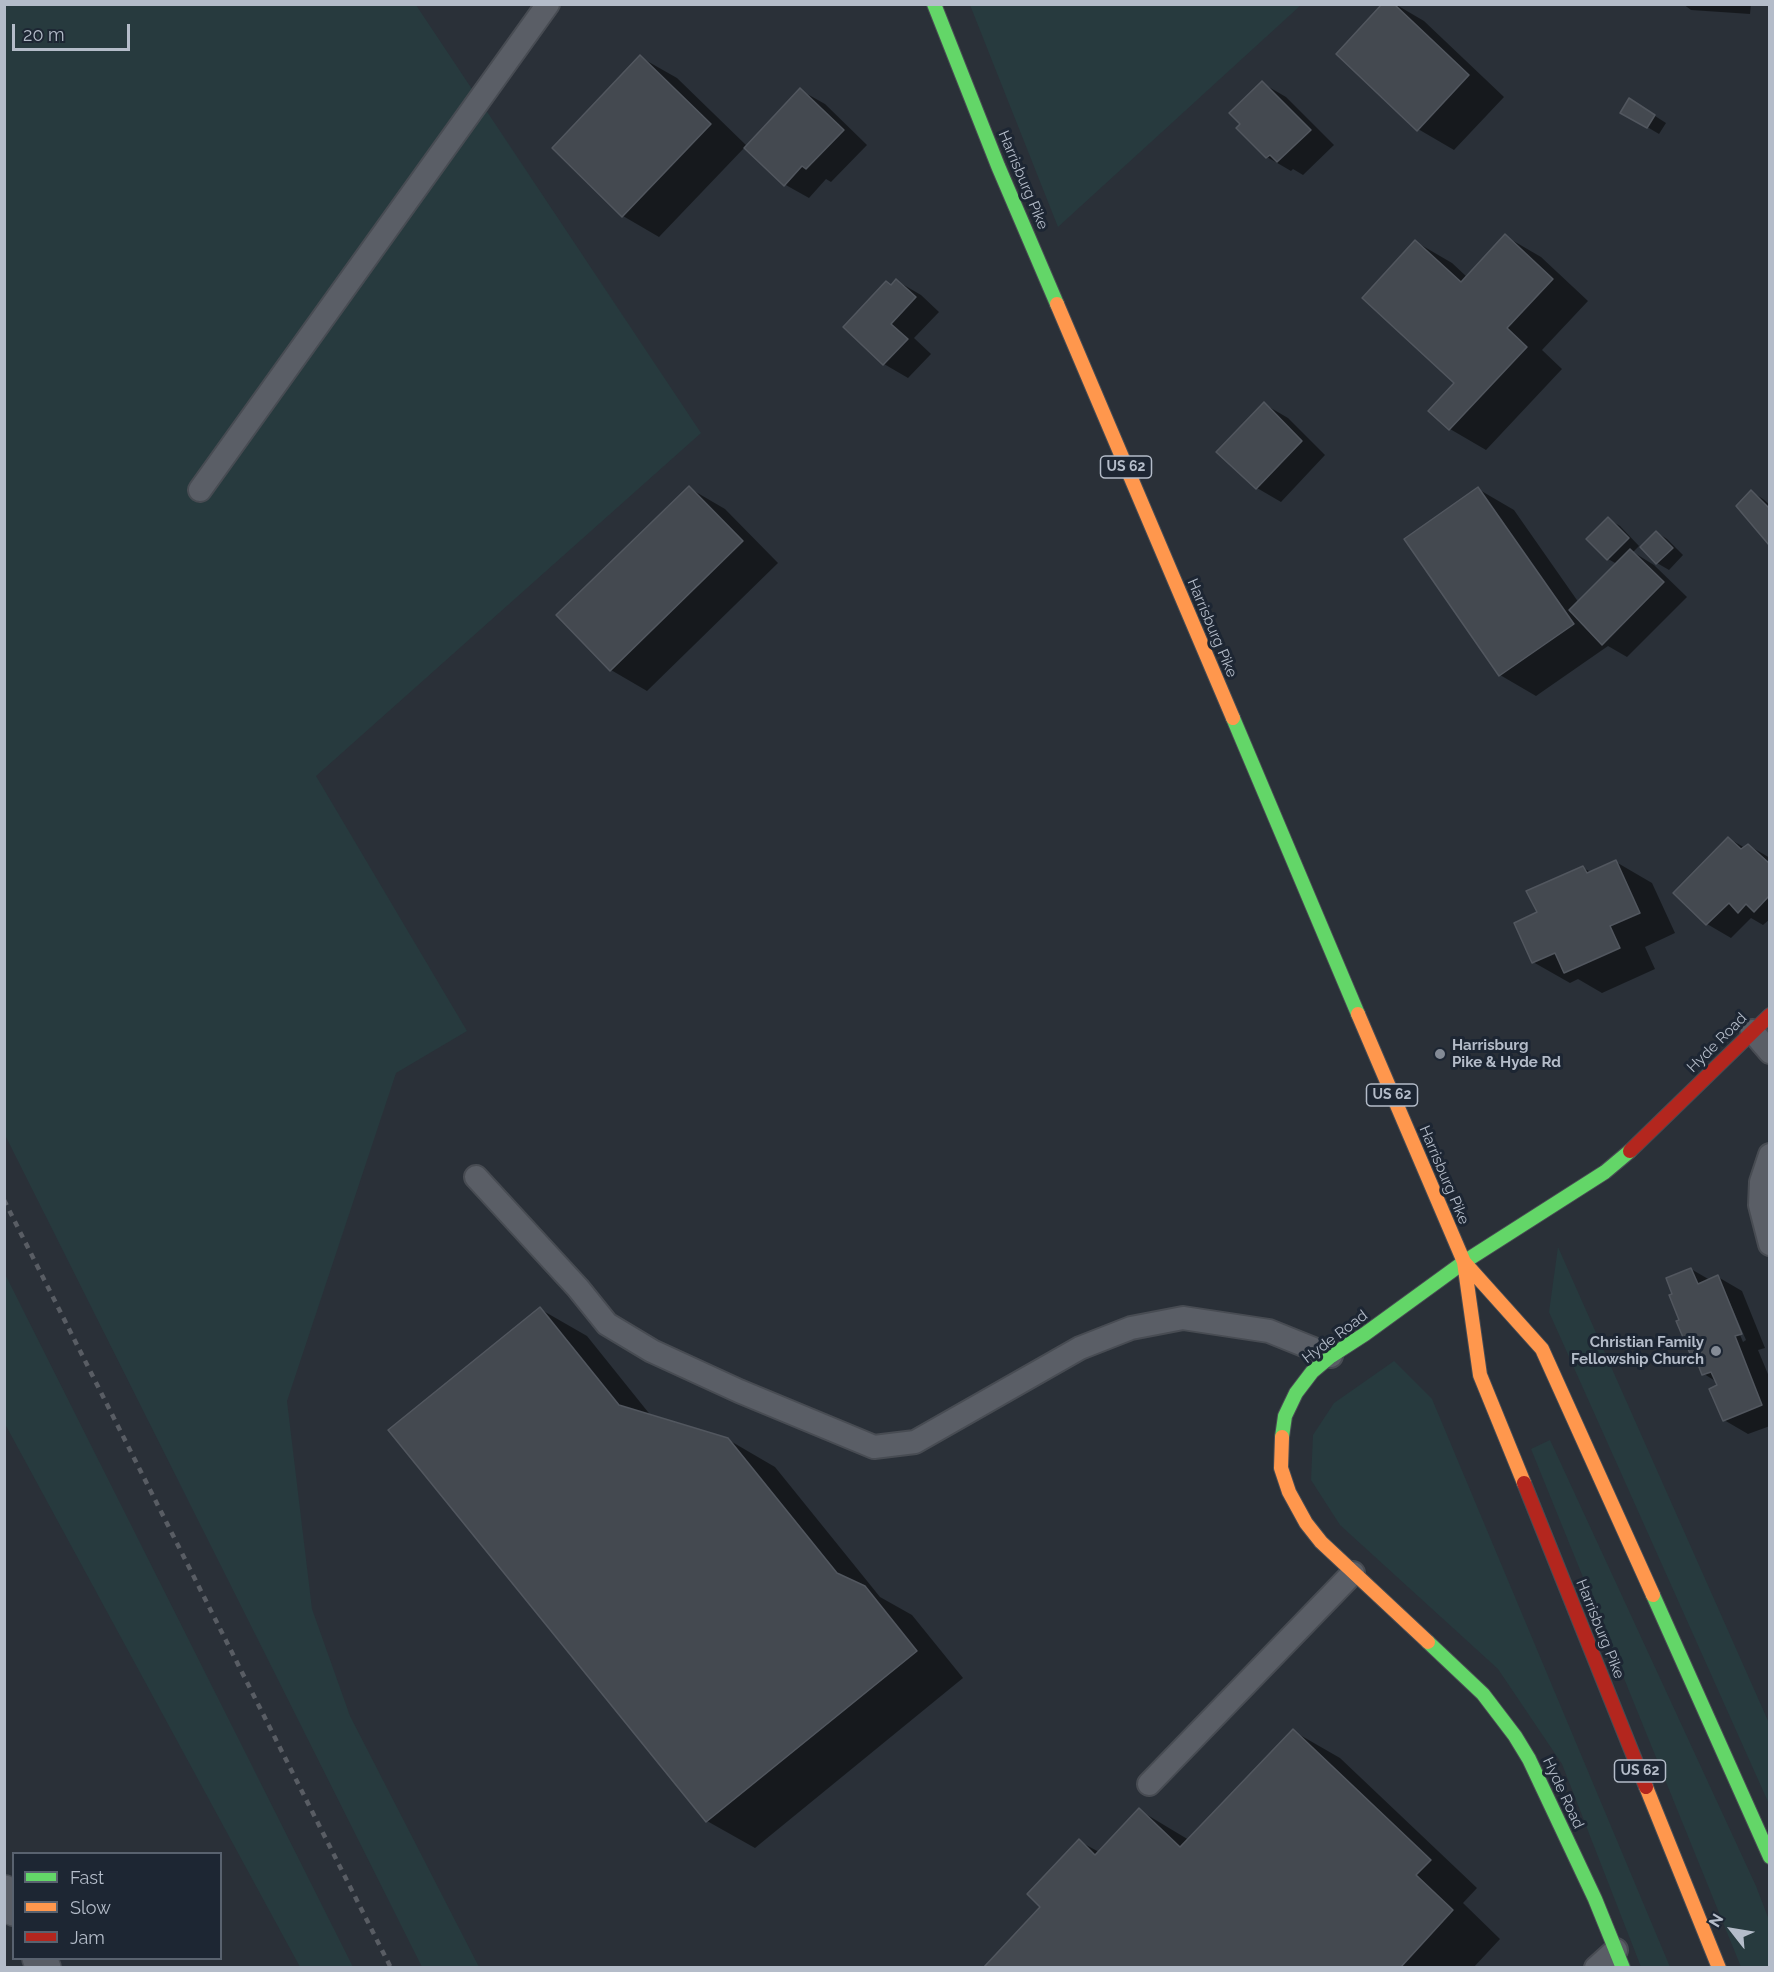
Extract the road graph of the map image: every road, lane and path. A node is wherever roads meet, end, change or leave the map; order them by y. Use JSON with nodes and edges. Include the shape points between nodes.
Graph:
{"nodes":[{"id":1,"x":548,"y":4,"type":"edge"},
{"id":2,"x":934,"y":4,"type":"edge"},
{"id":3,"x":200,"y":490,"type":"dead end"},
{"id":4,"x":1770,"y":1015,"type":"edge"},
{"id":5,"x":1752,"y":1031,"type":"junction"},
{"id":6,"x":1770,"y":1052,"type":"edge"},
{"id":7,"x":1770,"y":1155,"type":"edge"},
{"id":8,"x":476,"y":1177,"type":"dead end"},
{"id":9,"x":1770,"y":1244,"type":"edge"},
{"id":10,"x":1464,"y":1262,"type":"junction"},
{"id":11,"x":1332,"y":1356,"type":"junction"},
{"id":12,"x":1353,"y":1573,"type":"junction"},
{"id":13,"x":1149,"y":1784,"type":"dead end"},
{"id":14,"x":1770,"y":1857,"type":"edge"},
{"id":15,"x":4,"y":1892,"type":"edge"},
{"id":16,"x":12,"y":1906,"type":"edge"},
{"id":17,"x":1620,"y":1959,"type":"edge"},
{"id":18,"x":1596,"y":1968,"type":"edge"},
{"id":19,"x":1719,"y":1968,"type":"edge"}],
"edges":[{"from":1,"to":3,"type":"lane"},
{"from":2,"to":10,"type":"main road","name":"Harrisburg Pike","number":"US 62","via":[[998,166]]},
{"from":4,"to":5,"type":"main road","name":"Hyde Road"},
{"from":5,"to":6,"type":"lane"},
{"from":5,"to":10,"type":"main road","name":"Hyde Road","via":[[1605,1172]]},
{"from":7,"to":9,"type":"lane","via":[[1761,1182],[1760,1205]]},
{"from":8,"to":11,"type":"lane","via":[[606,1324],[652,1351],[739,1391],[874,1447],[915,1442],[1080,1348],[1131,1328],[1183,1318],[1269,1331]]},
{"from":10,"to":11,"type":"main road","name":"Hyde Road"},
{"from":10,"to":14,"type":"main road","name":"Harrisburg Pike","number":"US 62","via":[[1542,1349]]},
{"from":10,"to":19,"type":"main road","name":"Harrisburg Pike","number":"US 62","via":[[1480,1375]]},
{"from":11,"to":12,"type":"main road","name":"Hyde Road","via":[[1296,1392],[1285,1416],[1281,1468],[1306,1523]]},
{"from":12,"to":13,"type":"lane"},
{"from":12,"to":17,"type":"main road","name":"Hyde Road","via":[[1483,1694],[1515,1736],[1585,1877]]},
{"from":15,"to":16,"type":"street"},
{"from":17,"to":18,"type":"lane"}]}
